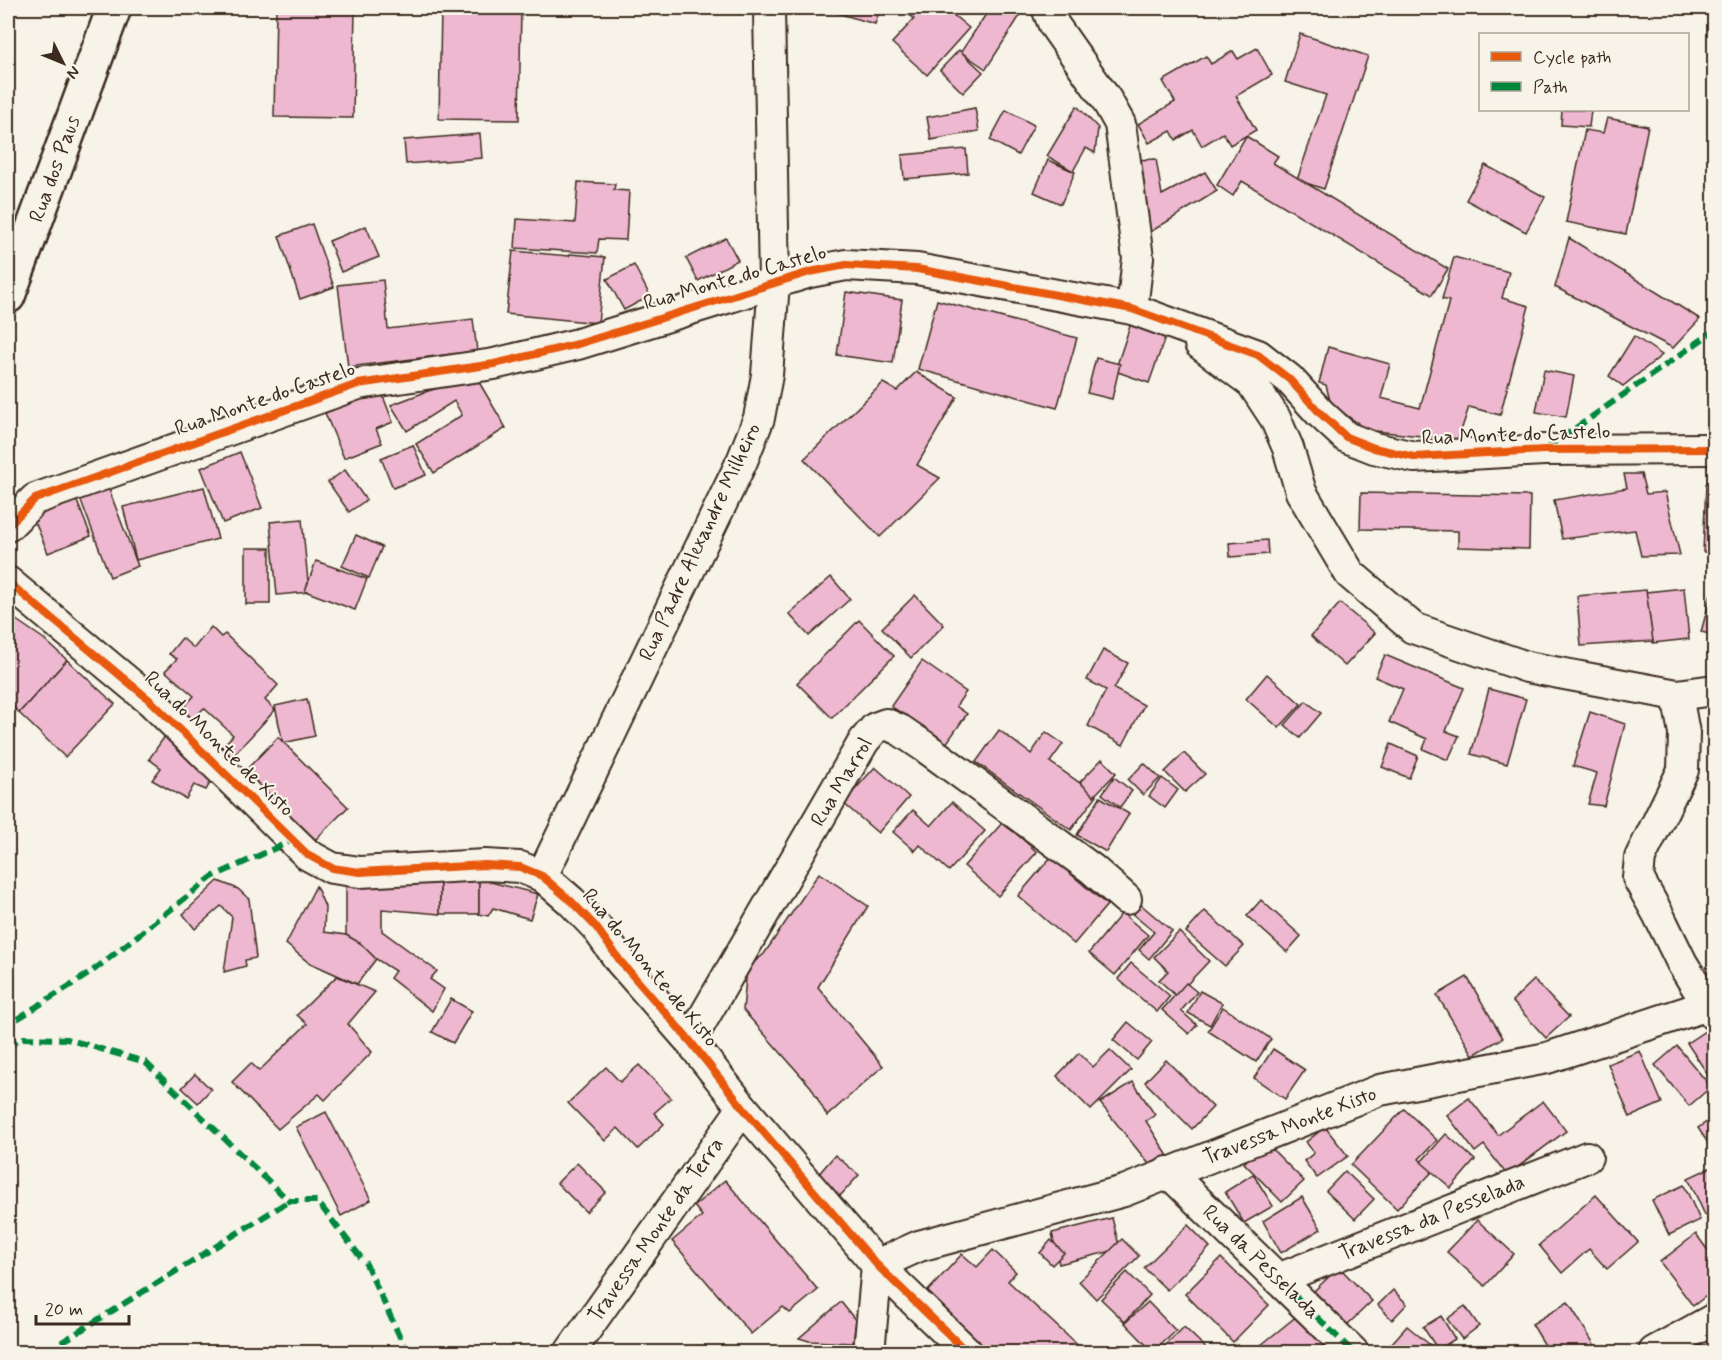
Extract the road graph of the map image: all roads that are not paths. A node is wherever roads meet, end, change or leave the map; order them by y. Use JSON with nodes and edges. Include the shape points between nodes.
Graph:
{"nodes":[{"id":1,"x":114,"y":8,"type":"edge"},
{"id":2,"x":770,"y":8,"type":"edge"},
{"id":3,"x":1047,"y":8,"type":"edge"},
{"id":4,"x":774,"y":283,"type":"junction"},
{"id":5,"x":8,"y":296,"type":"edge"},
{"id":6,"x":1132,"y":309,"type":"junction"},
{"id":7,"x":1178,"y":327,"type":"junction"},
{"id":8,"x":1714,"y":450,"type":"edge"},
{"id":9,"x":8,"y":526,"type":"edge"},
{"id":10,"x":8,"y":582,"type":"edge"},
{"id":11,"x":1714,"y":690,"type":"edge"},
{"id":12,"x":1677,"y":695,"type":"junction"},
{"id":13,"x":542,"y":876,"type":"junction"},
{"id":14,"x":1126,"y":899,"type":"dead end"},
{"id":15,"x":1711,"y":1010,"type":"edge"},
{"id":16,"x":690,"y":1041,"type":"junction"},
{"id":17,"x":743,"y":1108,"type":"junction"},
{"id":18,"x":1587,"y":1158,"type":"dead end"},
{"id":19,"x":1168,"y":1172,"type":"junction"},
{"id":20,"x":877,"y":1265,"type":"junction"},
{"id":21,"x":1278,"y":1279,"type":"junction"},
{"id":22,"x":1714,"y":1319,"type":"edge"},
{"id":23,"x":570,"y":1353,"type":"edge"},
{"id":24,"x":869,"y":1353,"type":"edge"},
{"id":25,"x":967,"y":1353,"type":"edge"},
{"id":26,"x":1353,"y":1353,"type":"edge"},
{"id":27,"x":1654,"y":1353,"type":"edge"}],
"edges":[{"from":1,"to":5,"type":"street","name":"Rua dos Paus"},
{"from":2,"to":4,"type":"street","name":"Rua Padre Alexandre Milheiro"},
{"from":3,"to":6,"type":"street","via":[[1054,25],[1120,124],[1138,258]]},
{"from":4,"to":6,"type":"street","name":"Rua Monte do Castelo","via":[[846,265],[917,269]]},
{"from":4,"to":9,"type":"street","name":"Rua Monte do Castelo","via":[[579,344],[494,364],[358,384],[35,499]]},
{"from":4,"to":13,"type":"street","name":"Rua Padre Alexandre Milheiro","via":[[767,375],[759,418],[742,461]]},
{"from":6,"to":7,"type":"street","name":"Rua Monte do Castelo"},
{"from":7,"to":8,"type":"street","name":"Rua Monte do Castelo","via":[[1258,355],[1289,379],[1346,437],[1374,448],[1414,457],[1544,450]]},
{"from":7,"to":12,"type":"street","via":[[1252,383],[1288,448],[1301,492],[1350,573],[1413,628],[1527,667]]},
{"from":10,"to":13,"type":"street","name":"Rua do Monte de Xisto","via":[[152,702],[308,855],[332,868],[360,872],[485,865],[520,867]]},
{"from":11,"to":12,"type":"street"},
{"from":12,"to":15,"type":"street","via":[[1684,732],[1683,770],[1640,858],[1638,878]]},
{"from":13,"to":16,"type":"street","name":"Rua do Monte de Xisto","via":[[596,927]]},
{"from":14,"to":16,"type":"street","name":"Rua Marrol","via":[[1092,869],[925,747],[886,724],[875,728],[864,741]]},
{"from":15,"to":19,"type":"street","name":"Travessa Monte Xisto","via":[[1547,1058],[1380,1090]]},
{"from":16,"to":17,"type":"street","name":"Rua do Monte de Xisto"},
{"from":17,"to":20,"type":"street","name":"Rua do Monte de Xisto"},
{"from":17,"to":23,"type":"street","name":"Travessa Monte da Terra"},
{"from":18,"to":21,"type":"street","name":"Travessa da Pesselada"},
{"from":19,"to":20,"type":"street","name":"Travessa Monte Xisto","via":[[1124,1191],[919,1246]]},
{"from":19,"to":21,"type":"street","name":"Rua da Pesselada"},
{"from":20,"to":24,"type":"street"},
{"from":20,"to":25,"type":"street","name":"Rua do Monte de Xisto"},
{"from":21,"to":26,"type":"street","name":"Rua da Pesselada"},
{"from":22,"to":27,"type":"street"}]}
